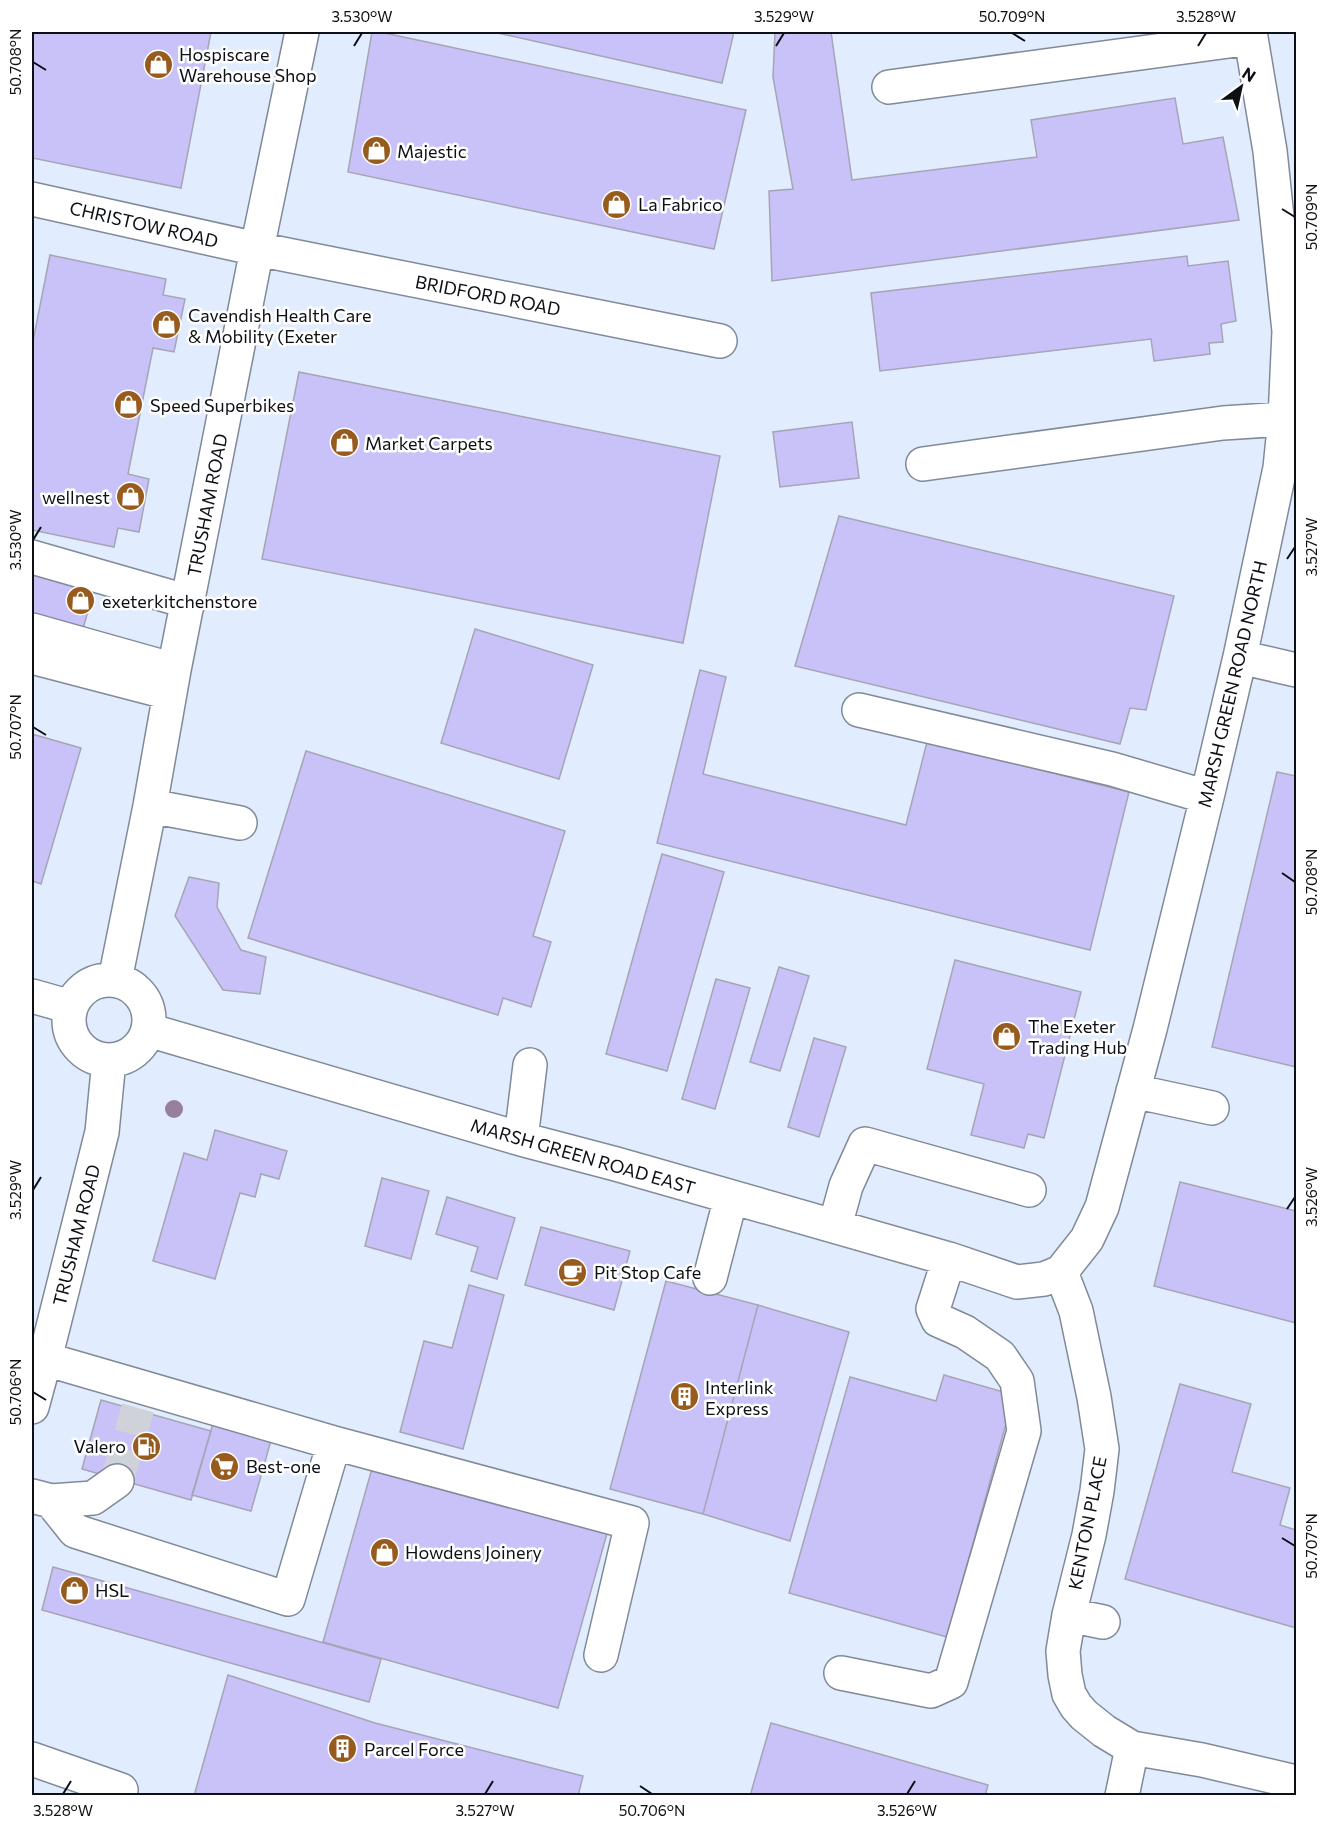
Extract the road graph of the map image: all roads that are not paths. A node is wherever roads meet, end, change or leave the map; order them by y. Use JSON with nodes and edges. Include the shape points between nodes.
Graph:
{"nodes":[{"id":1,"x":302,"y":32,"type":"edge"},
{"id":2,"x":1250,"y":35,"type":"edge"},
{"id":3,"x":889,"y":87,"type":"dead end"},
{"id":4,"x":1283,"y":149,"type":"edge"},
{"id":5,"x":33,"y":206,"type":"edge"},
{"id":6,"x":257,"y":249,"type":"junction"},
{"id":7,"x":720,"y":341,"type":"dead end"},
{"id":8,"x":1285,"y":419,"type":"junction"},
{"id":9,"x":923,"y":464,"type":"dead end"},
{"id":10,"x":32,"y":557,"type":"edge"},
{"id":11,"x":189,"y":602,"type":"junction"},
{"id":12,"x":32,"y":630,"type":"edge"},
{"id":13,"x":32,"y":657,"type":"edge"},
{"id":14,"x":1240,"y":657,"type":"junction"},
{"id":15,"x":1296,"y":670,"type":"edge"},
{"id":16,"x":172,"y":682,"type":"junction"},
{"id":17,"x":859,"y":710,"type":"dead end"},
{"id":18,"x":1207,"y":797,"type":"junction"},
{"id":19,"x":150,"y":806,"type":"junction"},
{"id":20,"x":240,"y":823,"type":"dead end"},
{"id":21,"x":115,"y":980,"type":"junction"},
{"id":22,"x":32,"y":996,"type":"edge"},
{"id":23,"x":71,"y":1007,"type":"junction"},
{"id":24,"x":148,"y":1030,"type":"junction"},
{"id":25,"x":109,"y":1060,"type":"junction"},
{"id":26,"x":530,"y":1065,"type":"dead end"},
{"id":27,"x":1133,"y":1091,"type":"junction"},
{"id":28,"x":1212,"y":1108,"type":"dead end"},
{"id":29,"x":520,"y":1139,"type":"junction"},
{"id":30,"x":1029,"y":1190,"type":"dead end"},
{"id":31,"x":731,"y":1197,"type":"junction"},
{"id":32,"x":835,"y":1226,"type":"junction"},
{"id":33,"x":950,"y":1259,"type":"junction"},
{"id":34,"x":1061,"y":1272,"type":"junction"},
{"id":35,"x":710,"y":1278,"type":"dead end"},
{"id":36,"x":45,"y":1359,"type":"junction"},
{"id":37,"x":32,"y":1407,"type":"edge"},
{"id":38,"x":334,"y":1443,"type":"junction"},
{"id":39,"x":117,"y":1481,"type":"tunnel mouth"},
{"id":40,"x":41,"y":1499,"type":"edge"},
{"id":41,"x":1069,"y":1615,"type":"junction"},
{"id":42,"x":1103,"y":1622,"type":"dead end"},
{"id":43,"x":601,"y":1655,"type":"dead end"},
{"id":44,"x":841,"y":1673,"type":"dead end"},
{"id":45,"x":1132,"y":1748,"type":"junction"},
{"id":46,"x":32,"y":1759,"type":"edge"},
{"id":47,"x":1295,"y":1774,"type":"edge"},
{"id":48,"x":121,"y":1790,"type":"dead end"},
{"id":49,"x":1122,"y":1796,"type":"edge"}],
"edges":[{"from":1,"to":6,"type":"street","name":"TRUSHAM ROAD"},
{"from":2,"to":3,"type":"street"},
{"from":2,"to":4,"type":"street","name":"MARSH GREEN ROAD NORTH"},
{"from":4,"to":8,"type":"street","name":"MARSH GREEN ROAD NORTH","via":[[1289,331]]},
{"from":5,"to":6,"type":"street","name":"CHRISTOW ROAD"},
{"from":6,"to":7,"type":"street","name":"BRIDFORD ROAD"},
{"from":6,"to":11,"type":"street","name":"TRUSHAM ROAD"},
{"from":8,"to":9,"type":"street","via":[[1223,423]]},
{"from":8,"to":14,"type":"street","name":"MARSH GREEN ROAD NORTH","via":[[1280,468]]},
{"from":10,"to":11,"type":"street"},
{"from":11,"to":16,"type":"street","name":"TRUSHAM ROAD"},
{"from":12,"to":16,"type":"street"},
{"from":13,"to":16,"type":"street"},
{"from":14,"to":15,"type":"street"},
{"from":14,"to":18,"type":"street","name":"MARSH GREEN ROAD NORTH"},
{"from":16,"to":19,"type":"street","name":"TRUSHAM ROAD"},
{"from":17,"to":18,"type":"street","via":[[1112,769]]},
{"from":18,"to":27,"type":"street","name":"MARSH GREEN ROAD NORTH"},
{"from":19,"to":20,"type":"street"},
{"from":19,"to":21,"type":"street","name":"TRUSHAM ROAD"},
{"from":21,"to":23,"type":"street","via":[[93,982],[81,990]]},
{"from":21,"to":24,"type":"street","via":[[133,987],[143,997],[149,1010]]},
{"from":22,"to":23,"type":"street"},
{"from":23,"to":25,"type":"street","via":[[69,1029],[75,1042],[85,1053]]},
{"from":24,"to":25,"type":"street","via":[[137,1049],[126,1057]]},
{"from":24,"to":29,"type":"street","name":"MARSH GREEN ROAD EAST"},
{"from":25,"to":36,"type":"street","name":"TRUSHAM ROAD","via":[[102,1132]]},
{"from":26,"to":29,"type":"street"},
{"from":27,"to":28,"type":"street"},
{"from":27,"to":34,"type":"street","name":"MARSH GREEN ROAD NORTH","via":[[1102,1207],[1087,1239]]},
{"from":29,"to":31,"type":"street","name":"MARSH GREEN ROAD EAST"},
{"from":30,"to":32,"type":"street","via":[[865,1144],[846,1186]]},
{"from":31,"to":32,"type":"street","name":"MARSH GREEN ROAD EAST"},
{"from":31,"to":35,"type":"street"},
{"from":32,"to":33,"type":"street","name":"MARSH GREEN ROAD EAST"},
{"from":33,"to":34,"type":"street","name":"MARSH GREEN ROAD EAST","via":[[1017,1282],[1044,1279]]},
{"from":33,"to":44,"type":"street","via":[[933,1309],[938,1320],[965,1332],[1000,1356],[1017,1381],[1024,1431],[951,1682],[931,1691]]},
{"from":34,"to":41,"type":"street","name":"KENTON PLACE","via":[[1076,1311],[1102,1449],[1093,1513]]},
{"from":36,"to":37,"type":"street","name":"TRUSHAM ROAD"},
{"from":36,"to":38,"type":"street","via":[[131,1395]]},
{"from":38,"to":40,"type":"street","via":[[288,1599],[75,1531]]},
{"from":38,"to":43,"type":"street","via":[[632,1523]]},
{"from":39,"to":40,"type":"street","via":[[93,1498]]},
{"from":41,"to":42,"type":"street"},
{"from":41,"to":45,"type":"street","name":"KENTON PLACE","via":[[1064,1651],[1069,1694],[1084,1715]]},
{"from":45,"to":47,"type":"street","name":"KENTON PLACE"},
{"from":45,"to":49,"type":"street"},
{"from":46,"to":48,"type":"street"}]}
